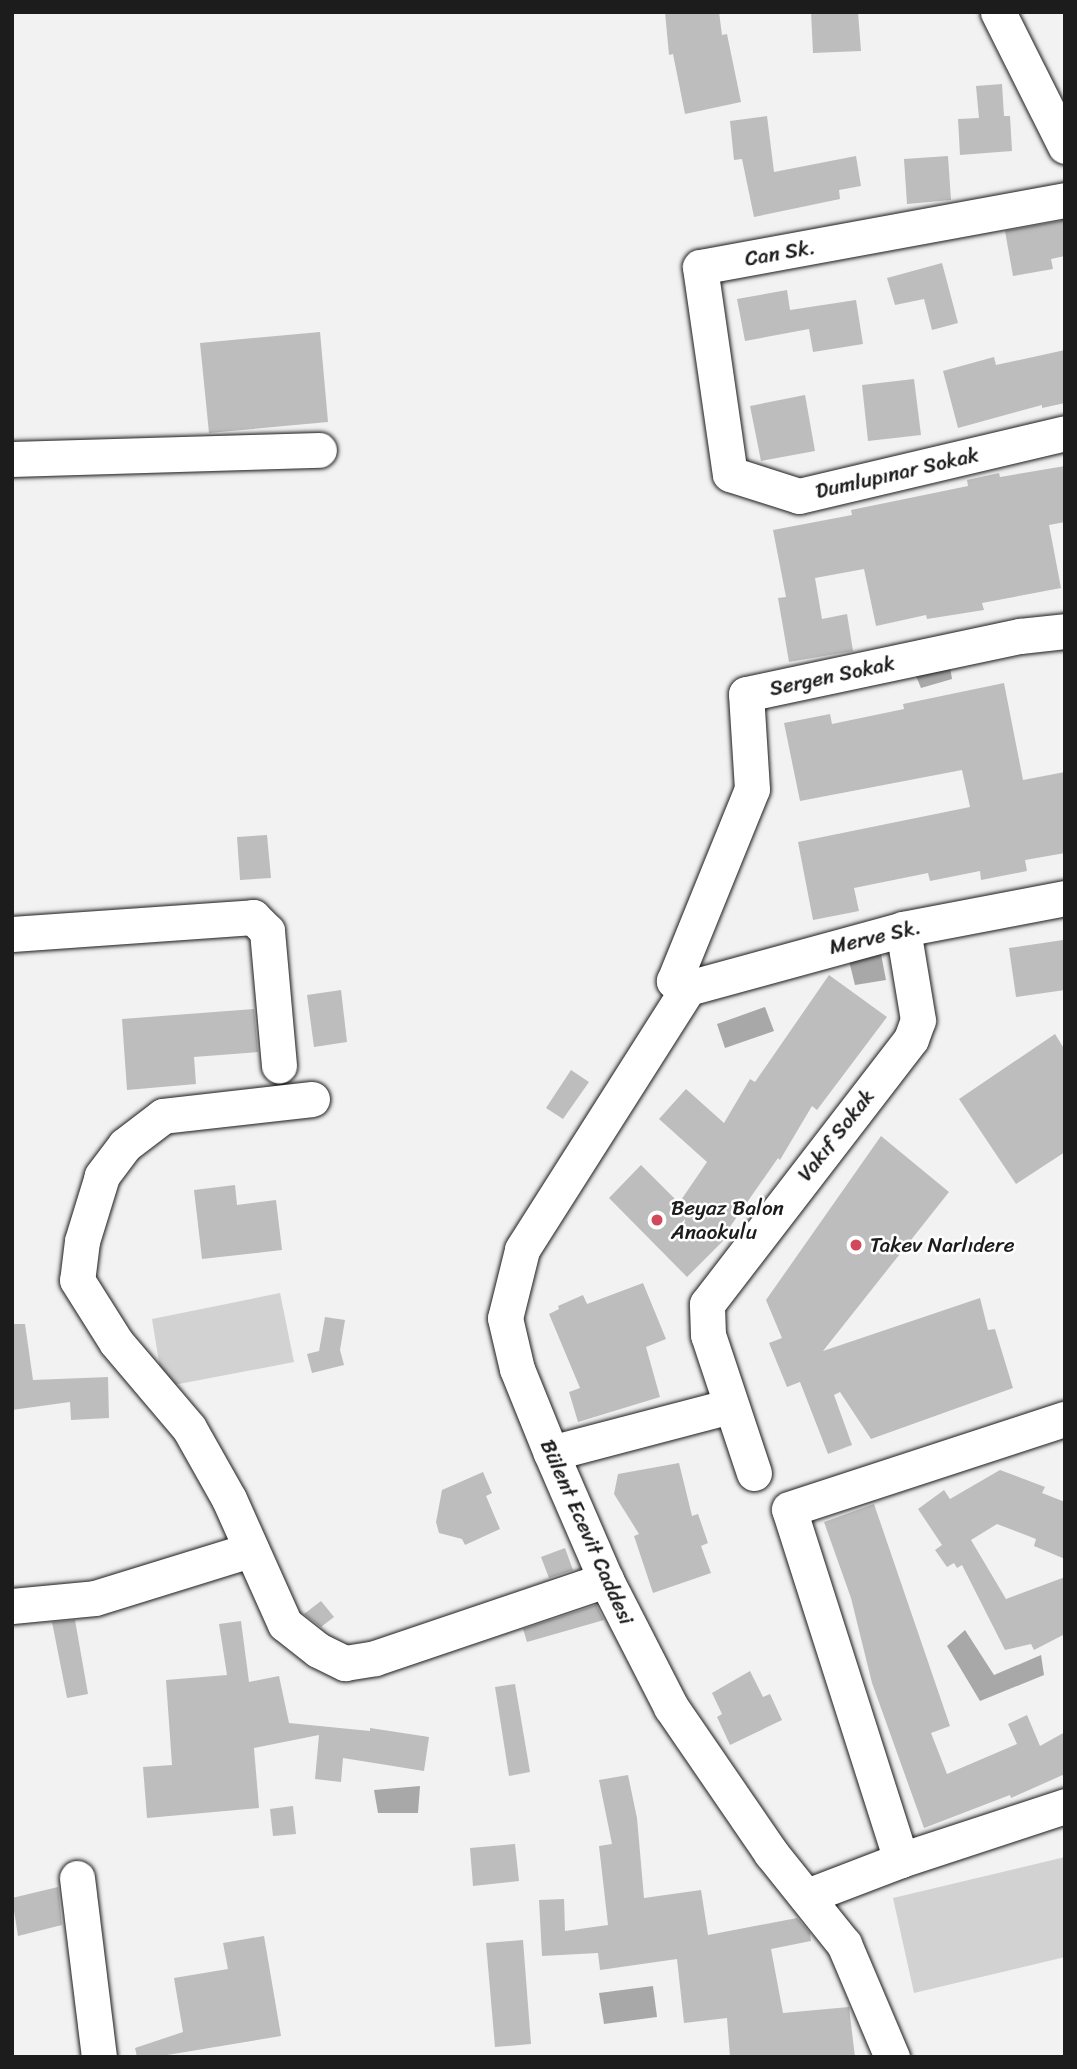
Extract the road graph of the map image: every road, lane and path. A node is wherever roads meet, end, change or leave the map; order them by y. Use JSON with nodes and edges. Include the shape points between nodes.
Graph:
{"nodes":[{"id":1,"x":998,"y":12,"type":"edge"},
{"id":2,"x":1065,"y":146,"type":"edge"},
{"id":3,"x":1065,"y":200,"type":"edge"},
{"id":4,"x":1065,"y":433,"type":"edge"},
{"id":5,"x":319,"y":450,"type":"dead end"},
{"id":6,"x":12,"y":459,"type":"edge"},
{"id":7,"x":730,"y":474,"type":"joint"},
{"id":8,"x":1065,"y":631,"type":"edge"},
{"id":9,"x":1065,"y":898,"type":"edge"},
{"id":10,"x":903,"y":929,"type":"junction"},
{"id":11,"x":12,"y":934,"type":"edge"},
{"id":12,"x":688,"y":988,"type":"junction"},
{"id":13,"x":279,"y":1065,"type":"dead end"},
{"id":14,"x":312,"y":1100,"type":"dead end"},
{"id":15,"x":730,"y":1406,"type":"junction"},
{"id":16,"x":1065,"y":1419,"type":"edge"},
{"id":17,"x":551,"y":1453,"type":"junction"},
{"id":18,"x":754,"y":1473,"type":"dead end"},
{"id":19,"x":250,"y":1550,"type":"junction"},
{"id":20,"x":606,"y":1580,"type":"junction"},
{"id":21,"x":12,"y":1606,"type":"edge"},
{"id":22,"x":1065,"y":1806,"type":"edge"},
{"id":23,"x":901,"y":1860,"type":"junction"},
{"id":24,"x":77,"y":1878,"type":"dead end"},
{"id":25,"x":807,"y":1896,"type":"junction"},
{"id":26,"x":99,"y":2057,"type":"edge"},
{"id":27,"x":892,"y":2057,"type":"edge"}],
"edges":[{"from":1,"to":2,"type":"street"},
{"from":3,"to":7,"type":"street","name":"Can Sk.","via":[[700,267]]},
{"from":4,"to":7,"type":"street","name":"Dumlupınar Sokak","via":[[799,496]]},
{"from":5,"to":6,"type":"street"},
{"from":8,"to":12,"type":"street","name":"Sergen Sokak","via":[[1020,636],[746,694],[752,789],[674,981]]},
{"from":9,"to":10,"type":"street","name":"Merve Sk."},
{"from":10,"to":12,"type":"street","name":"Merve Sk."},
{"from":10,"to":15,"type":"street","name":"Vakıf Sokak","via":[[918,1020],[911,1039],[707,1304],[708,1335]]},
{"from":11,"to":13,"type":"street","via":[[253,917],[267,931]]},
{"from":12,"to":17,"type":"street","name":"Bülent Ecevit Caddesi","via":[[522,1250],[505,1318],[517,1369]]},
{"from":14,"to":19,"type":"street","via":[[163,1116],[125,1145],[102,1177],[82,1241],[77,1280],[116,1342],[188,1427],[229,1499]]},
{"from":15,"to":17,"type":"street"},
{"from":15,"to":18,"type":"street","name":"Vakıf Sokak"},
{"from":16,"to":23,"type":"street","via":[[789,1509]]},
{"from":17,"to":20,"type":"street","name":"Bülent Ecevit Caddesi"},
{"from":19,"to":20,"type":"street","via":[[285,1624],[318,1650],[345,1663],[375,1658]]},
{"from":19,"to":21,"type":"street","via":[[95,1598]]},
{"from":20,"to":25,"type":"street","name":"Bülent Ecevit Caddesi","via":[[671,1707],[771,1853]]},
{"from":22,"to":23,"type":"street"},
{"from":23,"to":25,"type":"street"},
{"from":24,"to":26,"type":"street"},
{"from":25,"to":27,"type":"street","name":"Bülent Ecevit Caddesi","via":[[844,1944]]}]}
